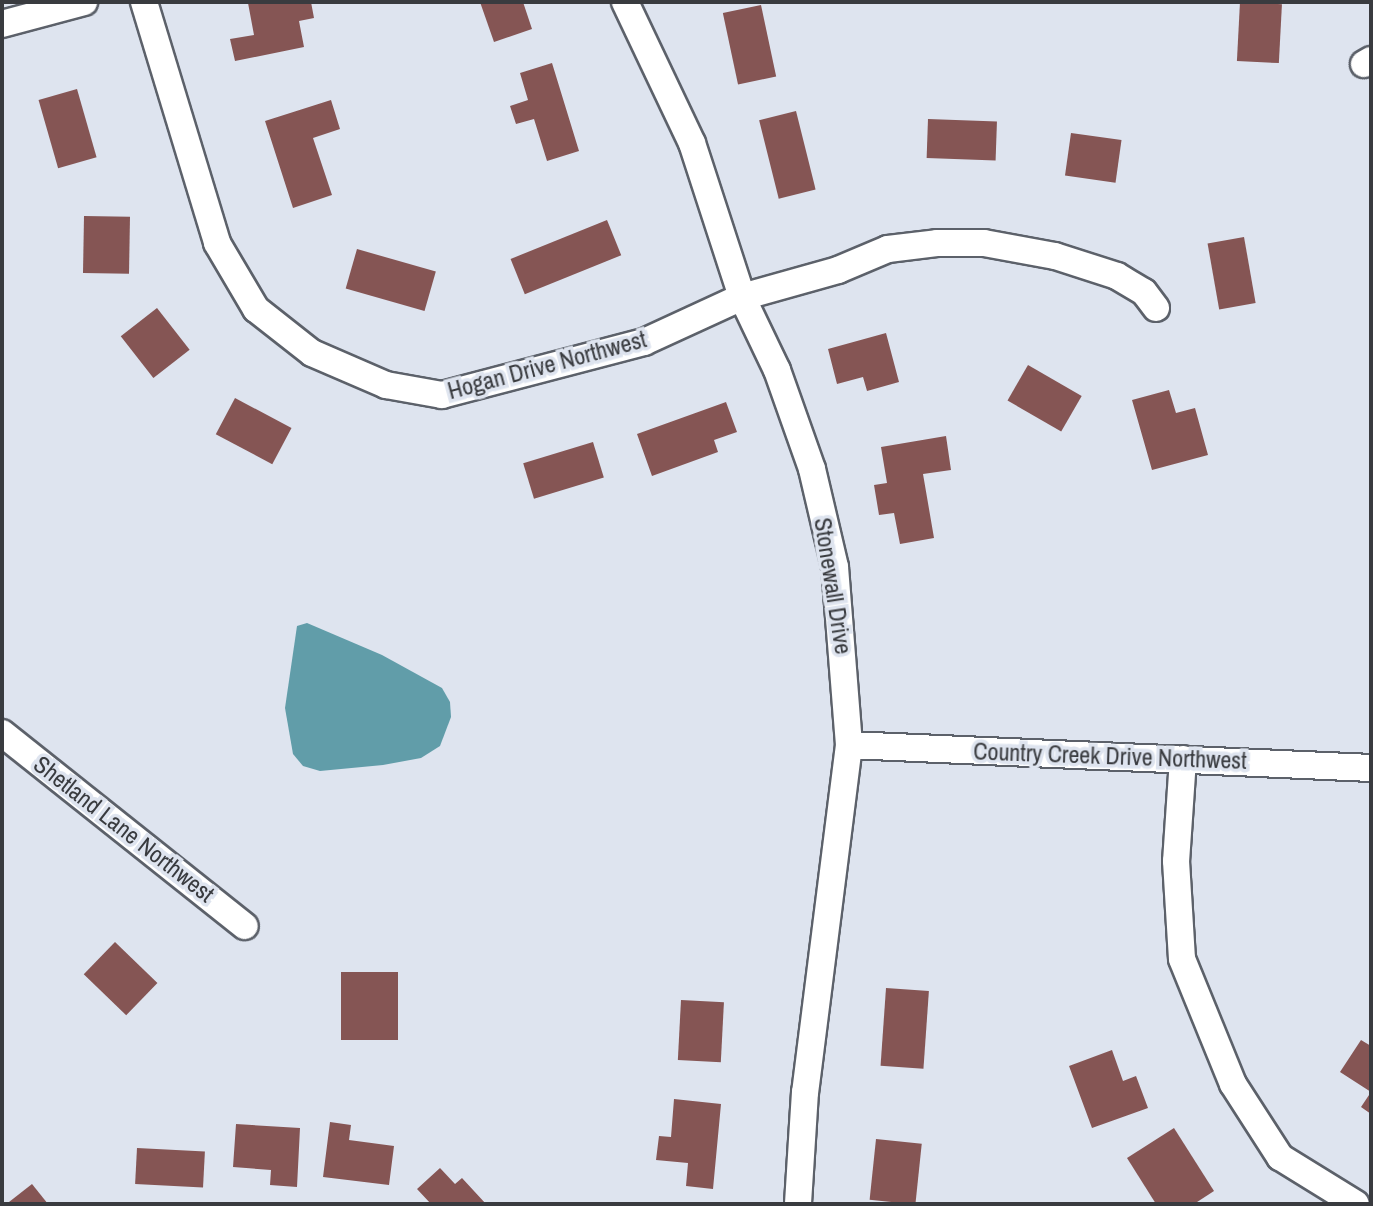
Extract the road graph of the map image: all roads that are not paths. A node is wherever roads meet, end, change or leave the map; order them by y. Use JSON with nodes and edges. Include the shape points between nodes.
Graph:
{"nodes":[{"id":1,"x":85,"y":2,"type":"edge"},
{"id":2,"x":144,"y":2,"type":"edge"},
{"id":3,"x":625,"y":2,"type":"edge"},
{"id":4,"x":2,"y":24,"type":"edge"},
{"id":5,"x":742,"y":297,"type":"junction"},
{"id":6,"x":1156,"y":308,"type":"dead end"},
{"id":7,"x":2,"y":733,"type":"edge"},
{"id":8,"x":849,"y":745,"type":"junction"},
{"id":9,"x":1182,"y":759,"type":"junction"},
{"id":10,"x":1371,"y":768,"type":"edge"},
{"id":11,"x":245,"y":926,"type":"dead end"},
{"id":12,"x":798,"y":1204,"type":"edge"},
{"id":13,"x":1356,"y":1204,"type":"edge"}],
"edges":[{"from":1,"to":4,"type":"street"},
{"from":2,"to":5,"type":"street","name":"Hogan Drive Northwest","via":[[217,243],[256,309],[312,354],[386,385],[442,395],[644,342]]},
{"from":3,"to":5,"type":"street","name":"Stonewall Drive","via":[[692,143]]},
{"from":5,"to":6,"type":"street","name":"Hogan Drive Northwest","via":[[838,270],[888,248],[984,243],[1055,256],[1116,276],[1144,292]]},
{"from":5,"to":8,"type":"street","name":"Stonewall Drive","via":[[777,370],[811,469],[835,567]]},
{"from":7,"to":11,"type":"street","name":"Shetland Lane Northwest"},
{"from":8,"to":9,"type":"street","name":"Country Creek Drive Northwest"},
{"from":8,"to":12,"type":"street","name":"Stonewall Drive","via":[[805,1092]]},
{"from":9,"to":10,"type":"street","name":"Country Creek Drive Northwest"},
{"from":9,"to":13,"type":"street","via":[[1176,861],[1182,959],[1233,1084],[1280,1157]]}]}
